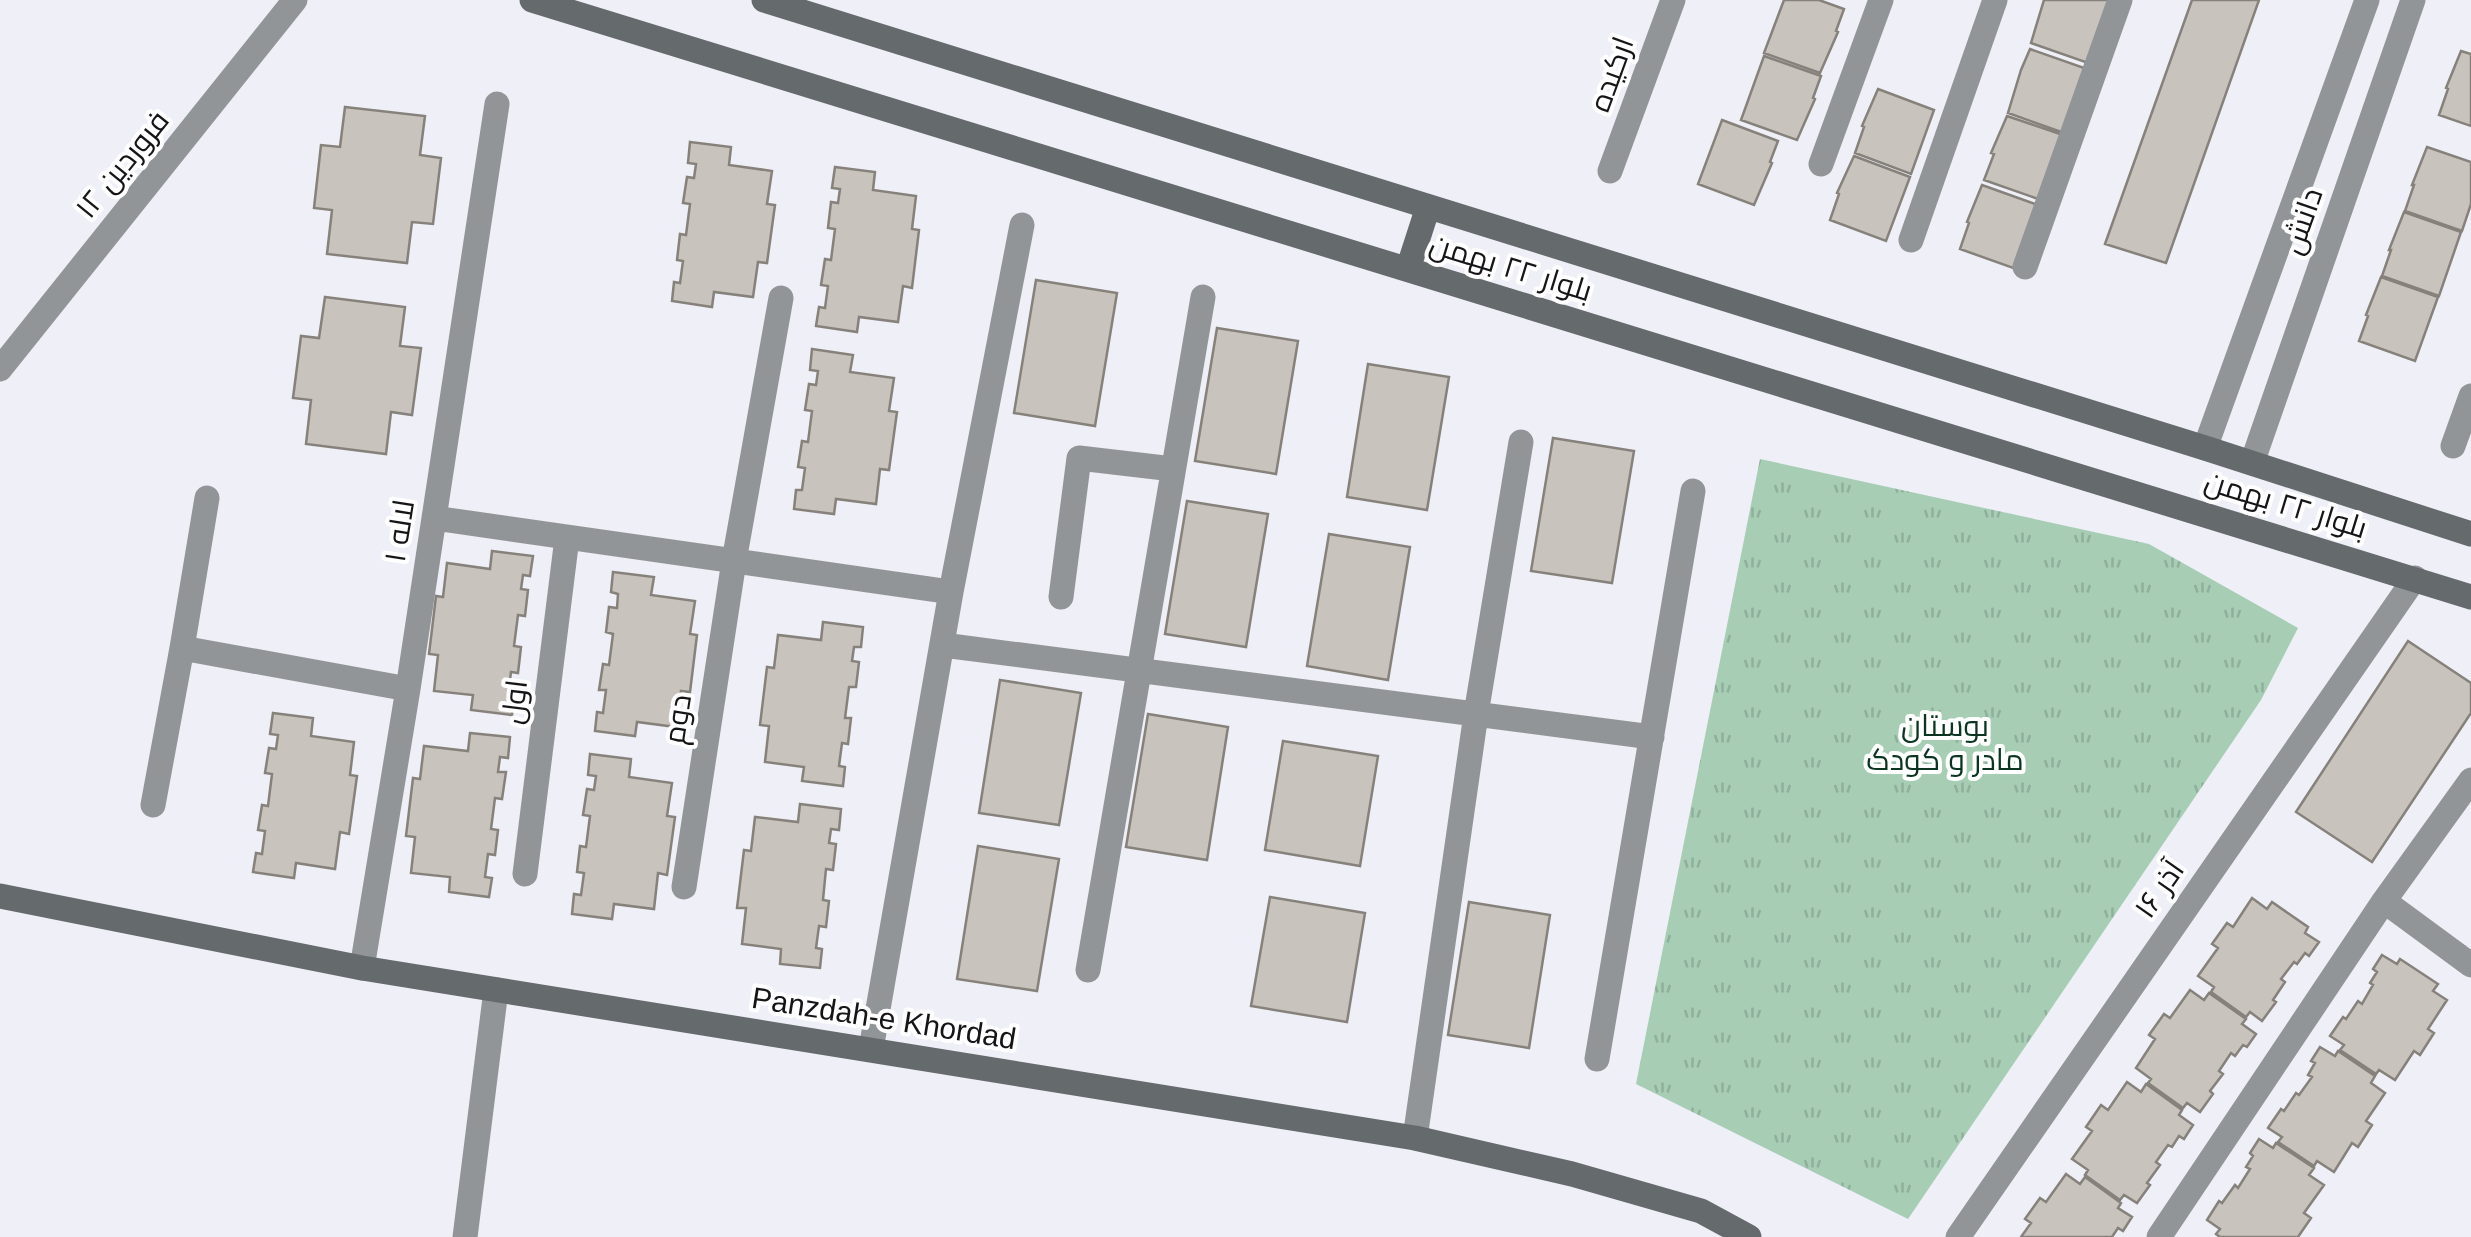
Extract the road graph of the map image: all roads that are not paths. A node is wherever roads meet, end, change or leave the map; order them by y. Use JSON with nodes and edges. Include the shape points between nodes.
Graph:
{"nodes":[{"id":1,"x":296,"y":0,"type":"edge"},
{"id":2,"x":532,"y":0,"type":"edge"},
{"id":3,"x":764,"y":0,"type":"edge"},
{"id":4,"x":1673,"y":0,"type":"edge"},
{"id":5,"x":1881,"y":0,"type":"edge"},
{"id":6,"x":1996,"y":0,"type":"edge"},
{"id":7,"x":2120,"y":0,"type":"edge"},
{"id":8,"x":2367,"y":0,"type":"edge"},
{"id":9,"x":2413,"y":0,"type":"edge"},
{"id":10,"x":497,"y":104,"type":"dead end"},
{"id":11,"x":1821,"y":164,"type":"dead end"},
{"id":12,"x":1610,"y":171,"type":"dead end"},
{"id":13,"x":1428,"y":206,"type":"junction"},
{"id":14,"x":1022,"y":225,"type":"dead end"},
{"id":15,"x":1911,"y":240,"type":"dead end"},
{"id":16,"x":2025,"y":266,"type":"dead end"},
{"id":17,"x":1408,"y":269,"type":"junction"},
{"id":18,"x":1202,"y":297,"type":"dead end"},
{"id":19,"x":781,"y":298,"type":"dead end"},
{"id":20,"x":0,"y":370,"type":"edge"},
{"id":21,"x":2471,"y":396,"type":"edge"},
{"id":22,"x":1521,"y":442,"type":"dead end"},
{"id":23,"x":2453,"y":446,"type":"dead end"},
{"id":24,"x":2205,"y":448,"type":"junction"},
{"id":25,"x":2252,"y":463,"type":"junction"},
{"id":26,"x":1173,"y":469,"type":"junction"},
{"id":27,"x":1693,"y":491,"type":"dead end"},
{"id":28,"x":207,"y":498,"type":"dead end"},
{"id":29,"x":434,"y":518,"type":"junction"},
{"id":30,"x":2471,"y":534,"type":"edge"},
{"id":31,"x":567,"y":538,"type":"junction"},
{"id":32,"x":734,"y":561,"type":"junction"},
{"id":33,"x":2415,"y":578,"type":"junction"},
{"id":34,"x":952,"y":592,"type":"junction"},
{"id":35,"x":1060,"y":597,"type":"dead end"},
{"id":36,"x":2471,"y":597,"type":"edge"},
{"id":37,"x":943,"y":645,"type":"junction"},
{"id":38,"x":182,"y":648,"type":"junction"},
{"id":39,"x":1139,"y":669,"type":"junction"},
{"id":40,"x":408,"y":689,"type":"junction"},
{"id":41,"x":1476,"y":714,"type":"junction"},
{"id":42,"x":1652,"y":737,"type":"junction"},
{"id":43,"x":2471,"y":780,"type":"edge"},
{"id":44,"x":153,"y":805,"type":"dead end"},
{"id":45,"x":525,"y":874,"type":"dead end"},
{"id":46,"x":684,"y":888,"type":"dead end"},
{"id":47,"x":0,"y":896,"type":"edge"},
{"id":48,"x":2384,"y":902,"type":"junction"},
{"id":49,"x":2471,"y":965,"type":"edge"},
{"id":50,"x":362,"y":968,"type":"junction"},
{"id":51,"x":1088,"y":970,"type":"dead end"},
{"id":52,"x":496,"y":990,"type":"junction"},
{"id":53,"x":871,"y":1049,"type":"junction"},
{"id":54,"x":1596,"y":1059,"type":"dead end"},
{"id":55,"x":1414,"y":1138,"type":"junction"},
{"id":56,"x":465,"y":1237,"type":"edge"},
{"id":57,"x":1748,"y":1237,"type":"edge"},
{"id":58,"x":1958,"y":1237,"type":"edge"},
{"id":59,"x":2159,"y":1237,"type":"edge"}],
"edges":[{"from":1,"to":20,"type":"street","name":"۱۲ فروردین"},
{"from":2,"to":17,"type":"main road","name":"بلوار ۲۲ بهمن"},
{"from":3,"to":13,"type":"main road","name":"بلوار ۲۲ بهمن"},
{"from":4,"to":12,"type":"street","name":"ارکیده"},
{"from":5,"to":11,"type":"street"},
{"from":6,"to":15,"type":"street"},
{"from":7,"to":16,"type":"street"},
{"from":8,"to":24,"type":"street","name":"دانش"},
{"from":9,"to":25,"type":"street","name":"دانش"},
{"from":10,"to":29,"type":"street","name":"لاله ۱"},
{"from":13,"to":17,"type":"main road"},
{"from":13,"to":24,"type":"main road","name":"بلوار ۲۲ بهمن"},
{"from":14,"to":34,"type":"street"},
{"from":17,"to":33,"type":"main road","name":"بلوار ۲۲ بهمن"},
{"from":18,"to":26,"type":"street"},
{"from":19,"to":32,"type":"street","name":"دوم"},
{"from":21,"to":23,"type":"street"},
{"from":22,"to":41,"type":"street"},
{"from":24,"to":25,"type":"main road","name":"بلوار ۲۲ بهمن"},
{"from":25,"to":30,"type":"main road","name":"بلوار ۲۲ بهمن"},
{"from":26,"to":35,"type":"street","via":[[1079,458]]},
{"from":26,"to":39,"type":"street"},
{"from":27,"to":42,"type":"street"},
{"from":28,"to":38,"type":"street"},
{"from":29,"to":31,"type":"street"},
{"from":29,"to":40,"type":"street","name":"لاله ۱"},
{"from":31,"to":32,"type":"street"},
{"from":31,"to":45,"type":"street","name":"اول"},
{"from":32,"to":34,"type":"street"},
{"from":32,"to":46,"type":"street","name":"دوم"},
{"from":33,"to":36,"type":"main road","name":"بلوار ۲۲ بهمن"},
{"from":33,"to":58,"type":"street","name":"۱۶ آذر"},
{"from":34,"to":37,"type":"street"},
{"from":37,"to":39,"type":"street"},
{"from":37,"to":53,"type":"street"},
{"from":38,"to":40,"type":"street"},
{"from":38,"to":44,"type":"street"},
{"from":39,"to":41,"type":"street"},
{"from":39,"to":51,"type":"street"},
{"from":40,"to":50,"type":"street","name":"لاله ۱"},
{"from":41,"to":42,"type":"street"},
{"from":41,"to":55,"type":"street"},
{"from":42,"to":54,"type":"street"},
{"from":43,"to":48,"type":"street"},
{"from":47,"to":50,"type":"main road","name":"Panzdah-e Khordad"},
{"from":48,"to":49,"type":"street"},
{"from":48,"to":59,"type":"street"},
{"from":50,"to":52,"type":"main road","name":"Panzdah-e Khordad"},
{"from":52,"to":53,"type":"main road","name":"Panzdah-e Khordad"},
{"from":52,"to":56,"type":"street"},
{"from":53,"to":55,"type":"main road","name":"Panzdah-e Khordad"},
{"from":55,"to":57,"type":"main road","name":"Panzdah-e Khordad","via":[[1701,1211]]}]}
